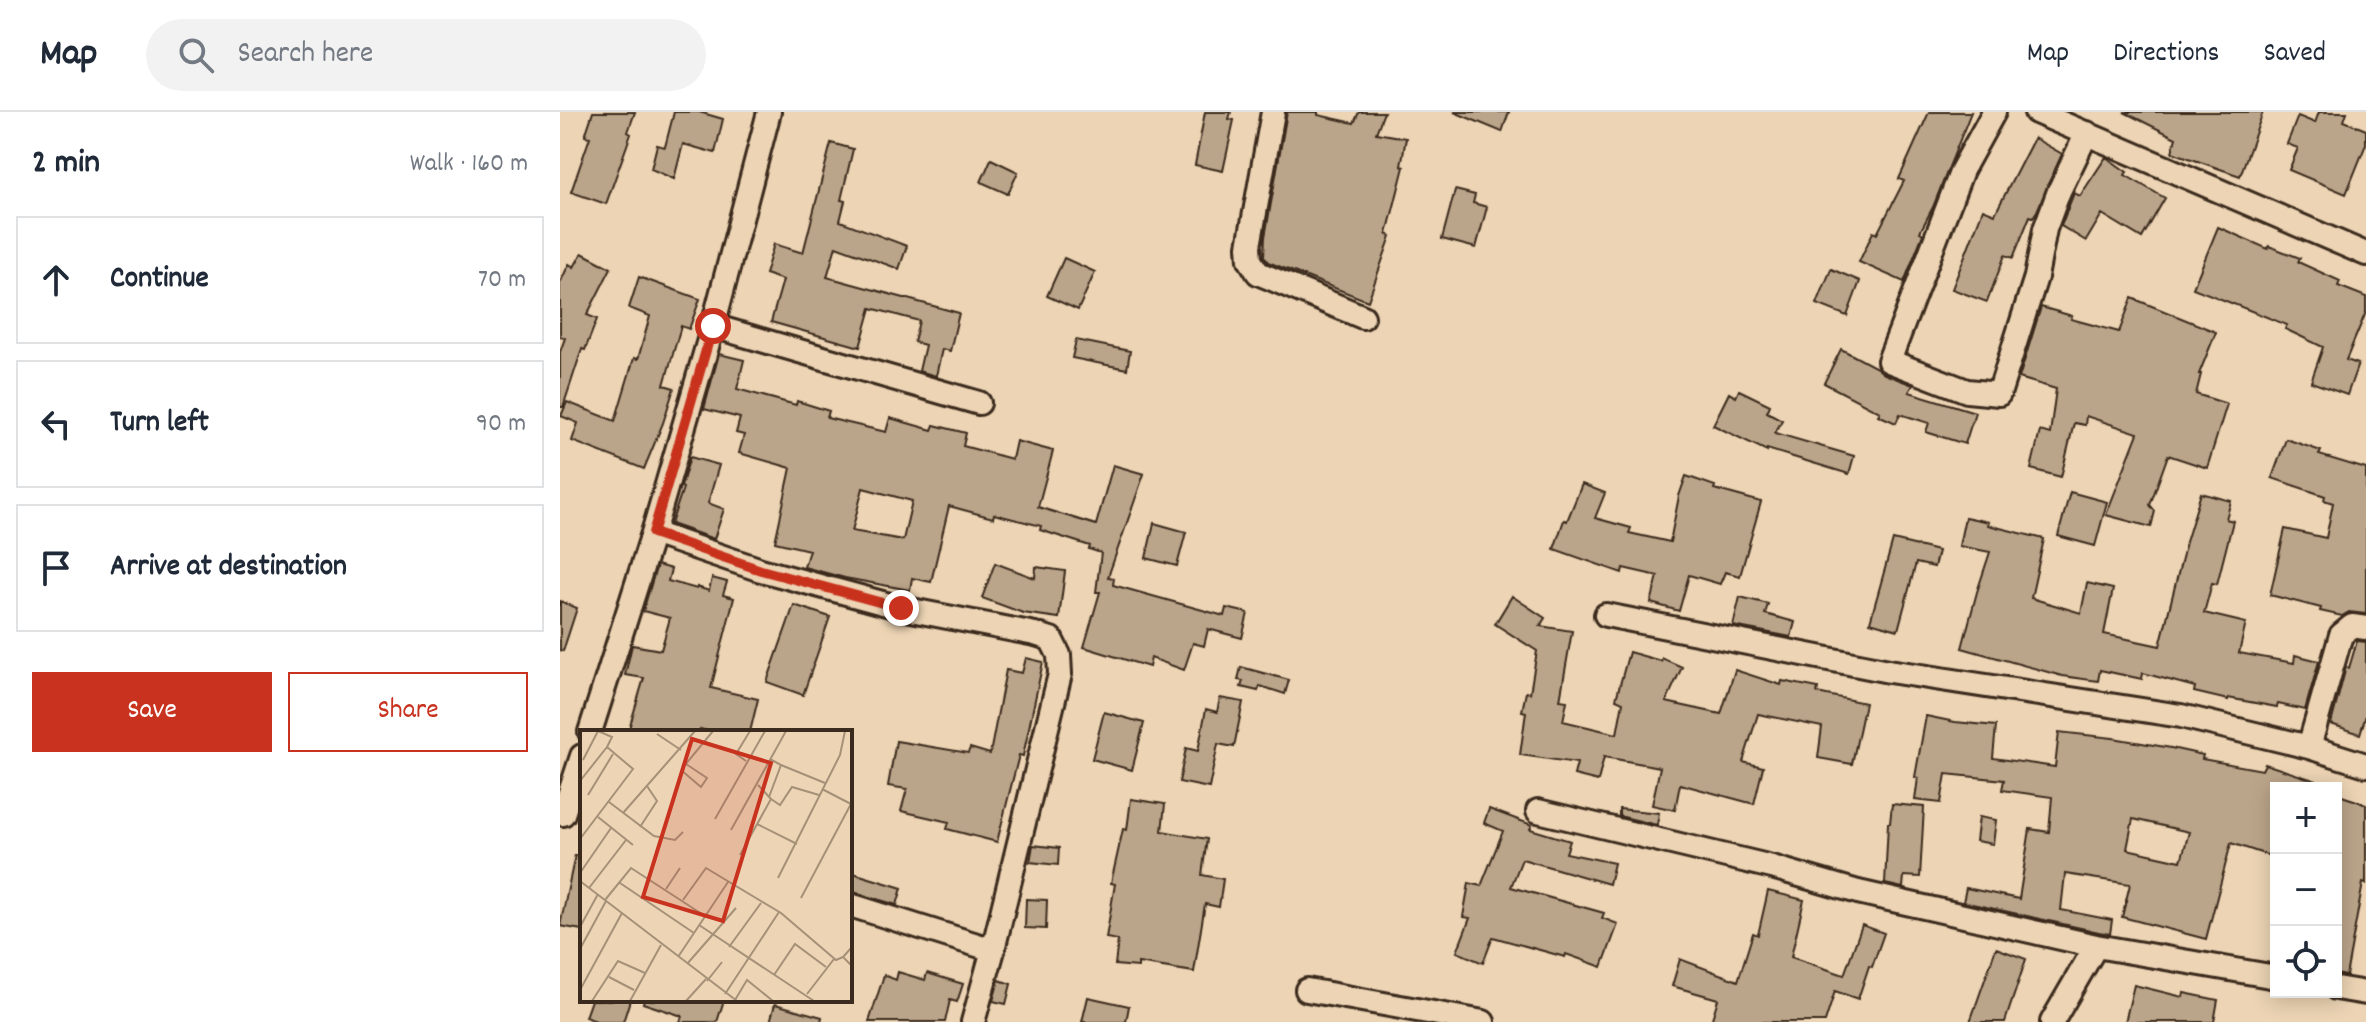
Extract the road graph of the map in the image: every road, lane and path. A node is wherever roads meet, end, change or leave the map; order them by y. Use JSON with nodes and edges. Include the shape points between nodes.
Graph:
{"nodes":[{"id":1,"x":769,"y":112,"type":"edge"},
{"id":2,"x":1273,"y":112,"type":"edge"},
{"id":3,"x":1994,"y":112,"type":"edge"},
{"id":4,"x":2036,"y":112,"type":"edge"},
{"id":5,"x":2087,"y":133,"type":"junction"},
{"id":6,"x":2366,"y":254,"type":"edge"},
{"id":7,"x":1363,"y":317,"type":"dead end"},
{"id":8,"x":713,"y":326,"type":"junction"},
{"id":9,"x":979,"y":403,"type":"dead end"},
{"id":10,"x":653,"y":533,"type":"junction"},
{"id":11,"x":1606,"y":615,"type":"dead end"},
{"id":12,"x":2366,"y":628,"type":"edge"},
{"id":13,"x":591,"y":730,"type":"edge"},
{"id":14,"x":2309,"y":747,"type":"junction"},
{"id":15,"x":580,"y":765,"type":"edge"},
{"id":16,"x":2366,"y":765,"type":"edge"},
{"id":17,"x":1538,"y":811,"type":"dead end"},
{"id":18,"x":568,"y":816,"type":"edge"},
{"id":19,"x":852,"y":906,"type":"edge"},
{"id":20,"x":2096,"y":946,"type":"junction"},
{"id":21,"x":993,"y":950,"type":"junction"},
{"id":22,"x":2270,"y":976,"type":"edge"},
{"id":23,"x":2342,"y":989,"type":"edge"},
{"id":24,"x":1307,"y":990,"type":"dead end"},
{"id":25,"x":2366,"y":993,"type":"edge"},
{"id":26,"x":973,"y":1022,"type":"edge"},
{"id":27,"x":1483,"y":1022,"type":"edge"},
{"id":28,"x":2052,"y":1022,"type":"edge"}],
"edges":[{"from":1,"to":8,"type":"street"},
{"from":2,"to":7,"type":"street","via":[[1250,260],[1258,273]]},
{"from":3,"to":5,"type":"street","via":[[1962,170],[1889,361],[1967,391],[1999,394],[2036,277],[2045,229]]},
{"from":4,"to":5,"type":"street"},
{"from":5,"to":6,"type":"street"},
{"from":8,"to":9,"type":"street"},
{"from":8,"to":10,"type":"street"},
{"from":10,"to":13,"type":"street"},
{"from":10,"to":21,"type":"street","via":[[761,570],[901,608],[1051,639],[1060,674]]},
{"from":11,"to":14,"type":"street","via":[[1889,671],[2181,716]]},
{"from":12,"to":14,"type":"street","via":[[2352,626],[2341,635]]},
{"from":14,"to":16,"type":"street"},
{"from":15,"to":18,"type":"street"},
{"from":17,"to":20,"type":"street"},
{"from":19,"to":21,"type":"street"},
{"from":20,"to":22,"type":"street"},
{"from":20,"to":28,"type":"street"},
{"from":21,"to":26,"type":"street"},
{"from":23,"to":25,"type":"street"},
{"from":24,"to":27,"type":"street"}]}
